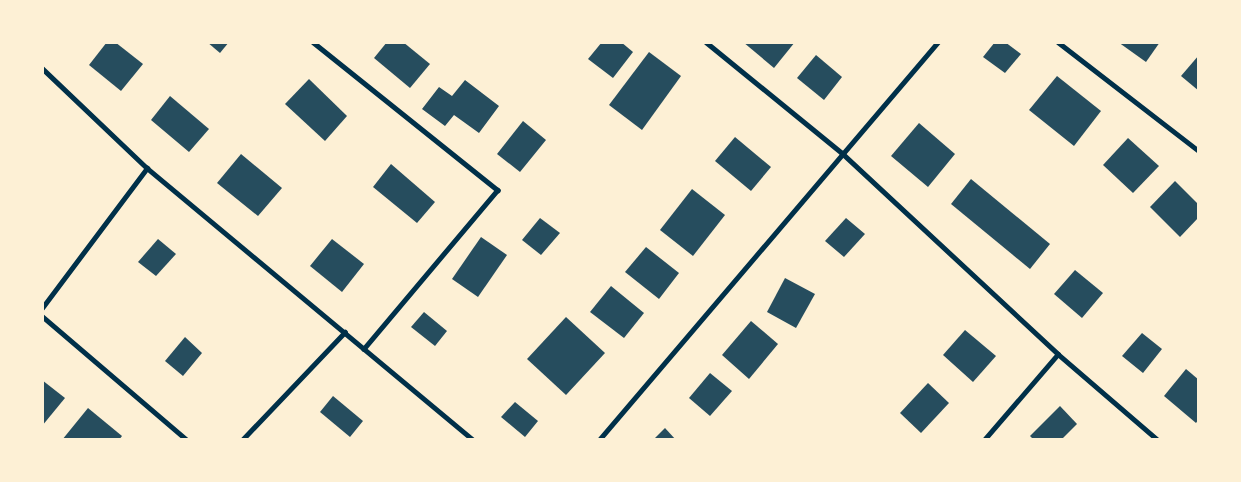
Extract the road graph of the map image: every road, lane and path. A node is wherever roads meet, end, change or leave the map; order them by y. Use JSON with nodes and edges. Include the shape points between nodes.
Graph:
{"nodes":[{"id":1,"x":313,"y":42,"type":"edge"},
{"id":2,"x":706,"y":42,"type":"edge"},
{"id":3,"x":938,"y":42,"type":"edge"},
{"id":4,"x":1058,"y":42,"type":"edge"},
{"id":5,"x":42,"y":68,"type":"edge"},
{"id":6,"x":1199,"y":151,"type":"edge"},
{"id":7,"x":842,"y":153,"type":"junction"},
{"id":8,"x":147,"y":168,"type":"junction"},
{"id":9,"x":42,"y":308,"type":"edge"},
{"id":10,"x":42,"y":316,"type":"edge"},
{"id":11,"x":345,"y":332,"type":"junction"},
{"id":12,"x":363,"y":349,"type":"junction"},
{"id":13,"x":1058,"y":354,"type":"junction"},
{"id":14,"x":187,"y":440,"type":"edge"},
{"id":15,"x":242,"y":440,"type":"edge"},
{"id":16,"x":474,"y":440,"type":"edge"},
{"id":17,"x":599,"y":440,"type":"edge"},
{"id":18,"x":984,"y":440,"type":"edge"},
{"id":19,"x":1158,"y":440,"type":"edge"}],
"edges":[{"from":1,"to":12,"type":"lane","via":[[498,190]]},
{"from":2,"to":7,"type":"lane"},
{"from":3,"to":7,"type":"lane"},
{"from":4,"to":6,"type":"lane"},
{"from":5,"to":8,"type":"lane"},
{"from":7,"to":13,"type":"lane"},
{"from":7,"to":17,"type":"lane"},
{"from":8,"to":9,"type":"lane"},
{"from":8,"to":11,"type":"lane"},
{"from":10,"to":14,"type":"lane"},
{"from":11,"to":12,"type":"lane"},
{"from":11,"to":15,"type":"lane"},
{"from":12,"to":16,"type":"lane"},
{"from":13,"to":18,"type":"lane"},
{"from":13,"to":19,"type":"lane"}]}
